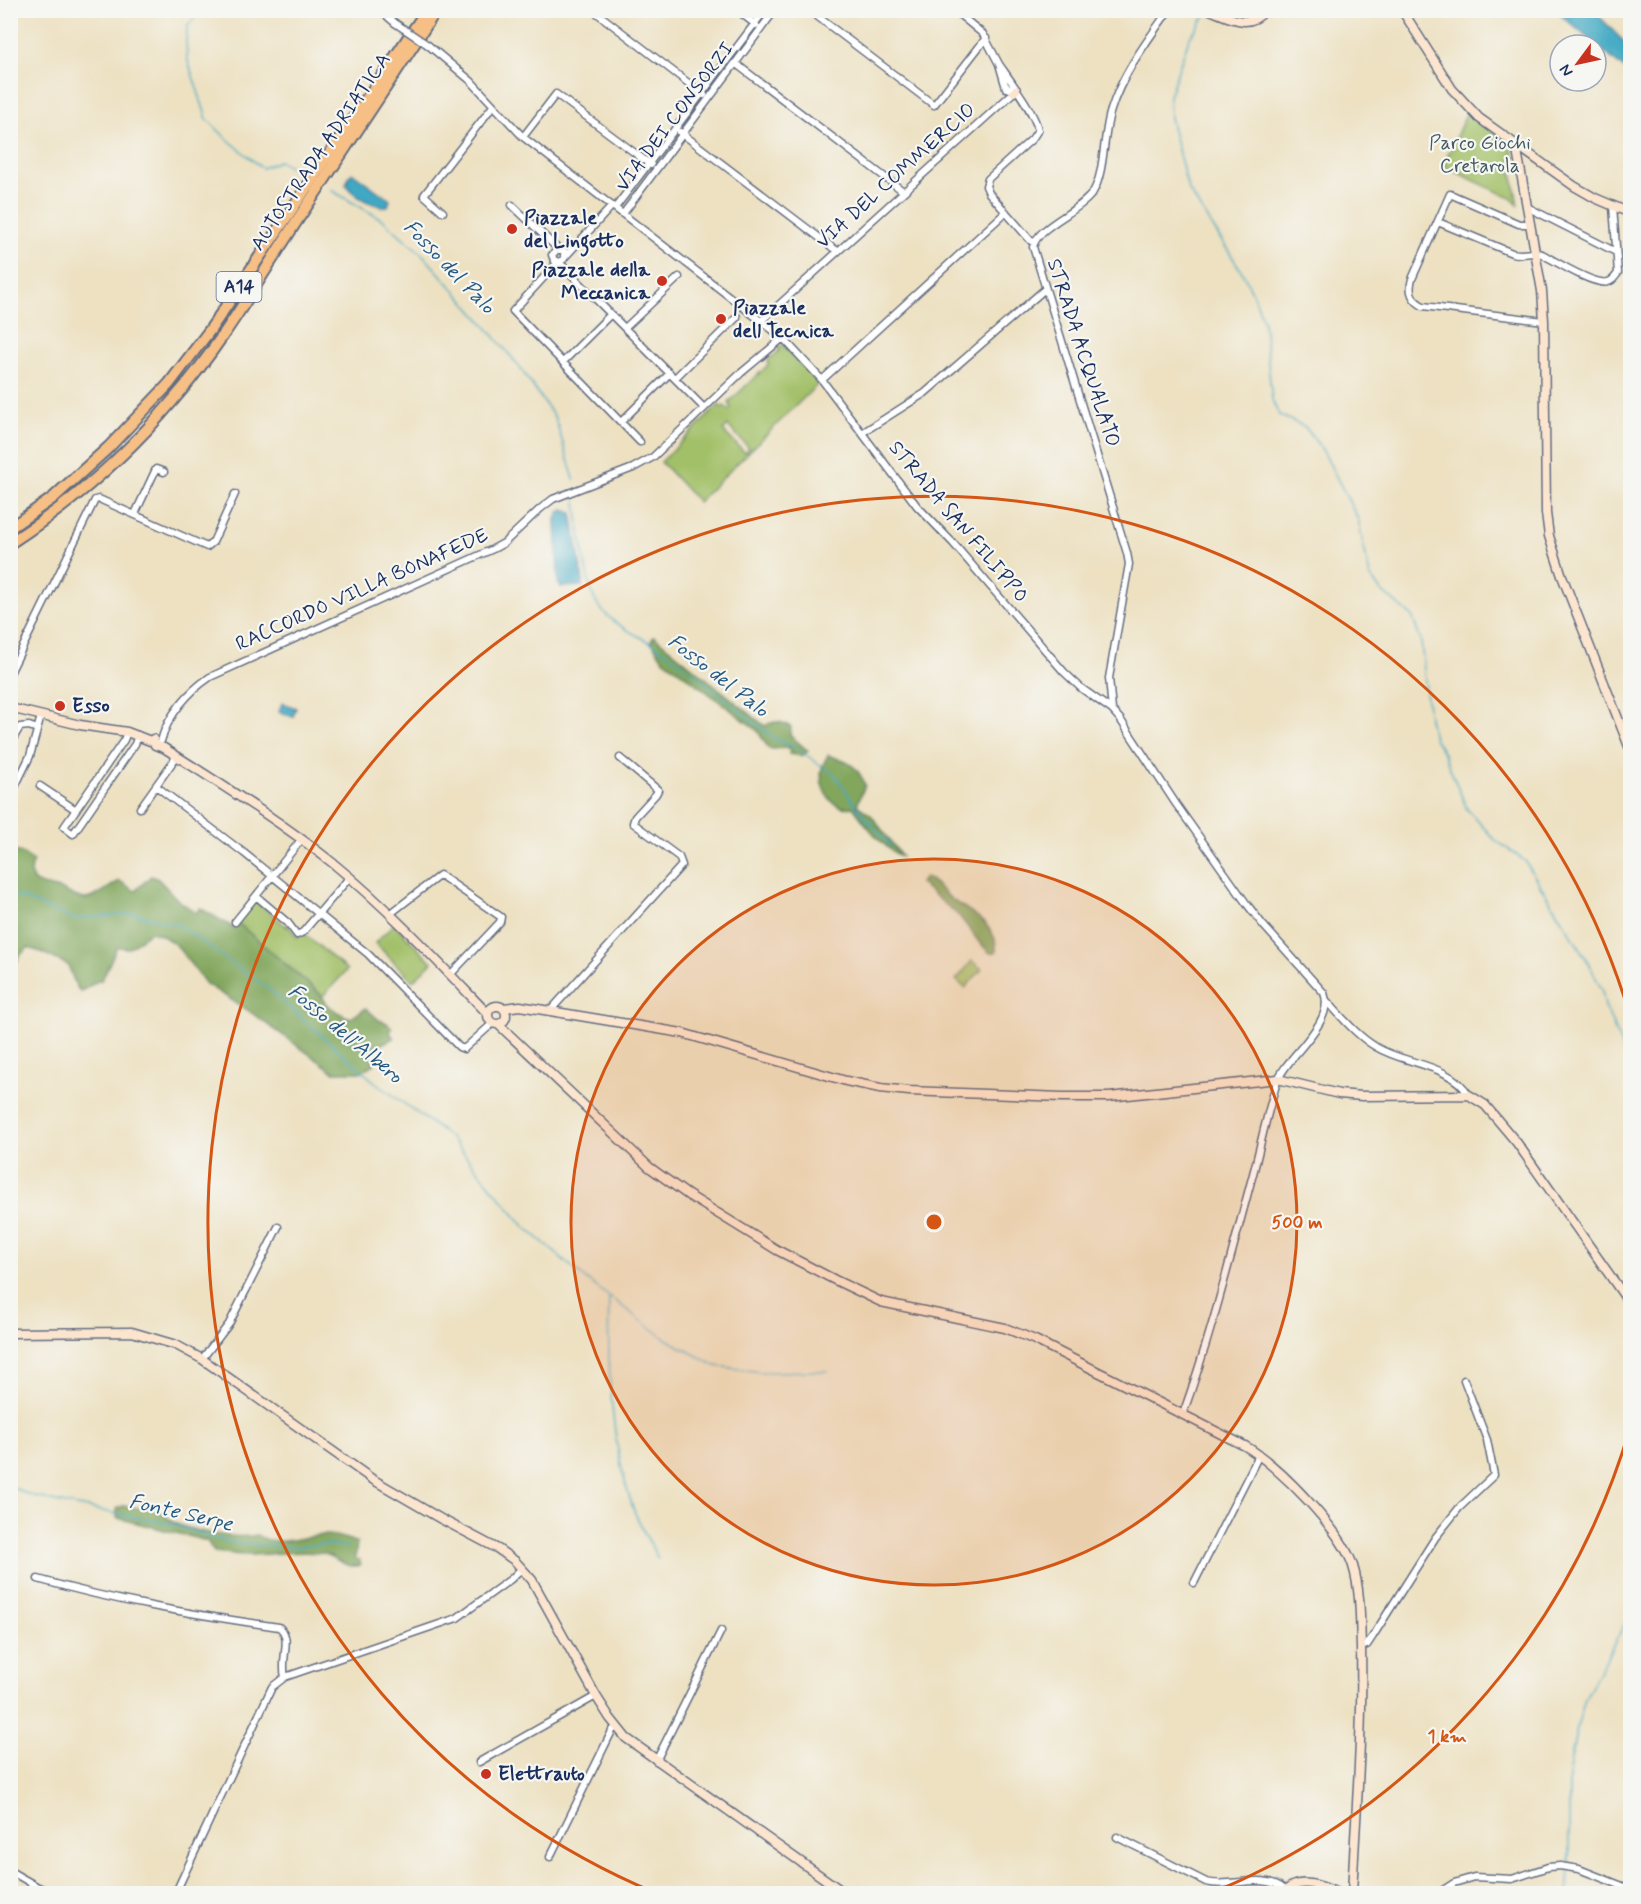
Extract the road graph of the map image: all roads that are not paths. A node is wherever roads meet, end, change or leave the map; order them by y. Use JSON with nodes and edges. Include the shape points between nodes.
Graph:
{"nodes":[{"id":1,"x":383,"y":10,"type":"edge"},
{"id":2,"x":427,"y":10,"type":"edge"},
{"id":3,"x":436,"y":10,"type":"edge"},
{"id":4,"x":592,"y":10,"type":"edge"},
{"id":5,"x":737,"y":10,"type":"edge"},
{"id":6,"x":765,"y":10,"type":"edge"},
{"id":7,"x":776,"y":10,"type":"edge"},
{"id":8,"x":809,"y":10,"type":"edge"},
{"id":9,"x":954,"y":10,"type":"edge"},
{"id":10,"x":1169,"y":10,"type":"edge"},
{"id":11,"x":1210,"y":10,"type":"edge"},
{"id":12,"x":1265,"y":10,"type":"edge"},
{"id":13,"x":1402,"y":10,"type":"edge"},
{"id":14,"x":755,"y":24,"type":"junction"},
{"id":15,"x":762,"y":29,"type":"junction"},
{"id":16,"x":986,"y":38,"type":"junction"},
{"id":17,"x":729,"y":58,"type":"junction"},
{"id":18,"x":736,"y":63,"type":"junction"},
{"id":19,"x":999,"y":64,"type":"junction"},
{"id":20,"x":1012,"y":89,"type":"junction"},
{"id":21,"x":702,"y":93,"type":"junction"},
{"id":22,"x":709,"y":99,"type":"junction"},
{"id":23,"x":493,"y":106,"type":"junction"},
{"id":24,"x":676,"y":128,"type":"junction"},
{"id":25,"x":683,"y":134,"type":"junction"},
{"id":26,"x":523,"y":137,"type":"junction"},
{"id":27,"x":1516,"y":145,"type":"junction"},
{"id":28,"x":1527,"y":153,"type":"junction"},
{"id":29,"x":1518,"y":159,"type":"junction"},
{"id":30,"x":649,"y":163,"type":"junction"},
{"id":31,"x":657,"y":169,"type":"junction"},
{"id":32,"x":1521,"y":171,"type":"junction"},
{"id":33,"x":903,"y":191,"type":"junction"},
{"id":34,"x":512,"y":205,"type":"dead end"},
{"id":35,"x":1613,"y":206,"type":"junction"},
{"id":36,"x":614,"y":207,"type":"junction"},
{"id":37,"x":1527,"y":207,"type":"junction"},
{"id":38,"x":443,"y":212,"type":"dead end"},
{"id":39,"x":1006,"y":213,"type":"junction"},
{"id":40,"x":1630,"y":213,"type":"edge"},
{"id":41,"x":623,"y":214,"type":"junction"},
{"id":42,"x":1438,"y":222,"type":"junction"},
{"id":43,"x":1530,"y":224,"type":"junction"},
{"id":44,"x":581,"y":240,"type":"junction"},
{"id":45,"x":1034,"y":242,"type":"junction"},
{"id":46,"x":557,"y":249,"type":"junction"},
{"id":47,"x":837,"y":251,"type":"junction"},
{"id":48,"x":1535,"y":252,"type":"junction"},
{"id":49,"x":1616,"y":252,"type":"junction"},
{"id":50,"x":560,"y":261,"type":"junction"},
{"id":51,"x":679,"y":277,"type":"dead end"},
{"id":52,"x":1045,"y":289,"type":"junction"},
{"id":53,"x":611,"y":314,"type":"junction"},
{"id":54,"x":737,"y":317,"type":"dead end"},
{"id":55,"x":760,"y":321,"type":"junction"},
{"id":56,"x":1544,"y":321,"type":"junction"},
{"id":57,"x":625,"y":328,"type":"junction"},
{"id":58,"x":783,"y":338,"type":"junction"},
{"id":59,"x":563,"y":362,"type":"junction"},
{"id":60,"x":672,"y":376,"type":"junction"},
{"id":61,"x":822,"y":380,"type":"junction"},
{"id":62,"x":704,"y":408,"type":"junction"},
{"id":63,"x":621,"y":422,"type":"junction"},
{"id":64,"x":862,"y":433,"type":"junction"},
{"id":65,"x":640,"y":442,"type":"dead end"},
{"id":66,"x":164,"y":472,"type":"dead end"},
{"id":67,"x":235,"y":494,"type":"dead end"},
{"id":68,"x":135,"y":514,"type":"junction"},
{"id":69,"x":10,"y":528,"type":"edge"},
{"id":70,"x":10,"y":543,"type":"edge"},
{"id":71,"x":10,"y":673,"type":"edge"},
{"id":72,"x":10,"y":708,"type":"edge"},
{"id":73,"x":1112,"y":710,"type":"junction"},
{"id":74,"x":41,"y":716,"type":"junction"},
{"id":75,"x":37,"y":729,"type":"junction"},
{"id":76,"x":127,"y":732,"type":"junction"},
{"id":77,"x":138,"y":735,"type":"junction"},
{"id":78,"x":157,"y":741,"type":"junction"},
{"id":79,"x":10,"y":744,"type":"edge"},
{"id":80,"x":1630,"y":749,"type":"edge"},
{"id":81,"x":177,"y":756,"type":"junction"},
{"id":82,"x":620,"y":759,"type":"dead end"},
{"id":83,"x":96,"y":780,"type":"junction"},
{"id":84,"x":40,"y":786,"type":"dead end"},
{"id":85,"x":156,"y":786,"type":"junction"},
{"id":86,"x":105,"y":787,"type":"junction"},
{"id":87,"x":10,"y":797,"type":"edge"},
{"id":88,"x":140,"y":808,"type":"dead end"},
{"id":89,"x":76,"y":810,"type":"junction"},
{"id":90,"x":301,"y":840,"type":"junction"},
{"id":91,"x":273,"y":876,"type":"junction"},
{"id":92,"x":349,"y":878,"type":"junction"},
{"id":93,"x":256,"y":896,"type":"junction"},
{"id":94,"x":318,"y":913,"type":"junction"},
{"id":95,"x":390,"y":914,"type":"junction"},
{"id":96,"x":235,"y":922,"type":"dead end"},
{"id":97,"x":450,"y":975,"type":"junction"},
{"id":98,"x":474,"y":998,"type":"junction"},
{"id":99,"x":1326,"y":1000,"type":"junction"},
{"id":100,"x":550,"y":1011,"type":"junction"},
{"id":101,"x":496,"y":1019,"type":"junction"},
{"id":102,"x":1278,"y":1079,"type":"junction"},
{"id":103,"x":1469,"y":1095,"type":"junction"},
{"id":104,"x":278,"y":1227,"type":"dead end"},
{"id":105,"x":1630,"y":1304,"type":"edge"},
{"id":106,"x":10,"y":1333,"type":"edge"},
{"id":107,"x":202,"y":1359,"type":"junction"},
{"id":108,"x":1464,"y":1380,"type":"dead end"},
{"id":109,"x":1183,"y":1414,"type":"junction"},
{"id":110,"x":1259,"y":1455,"type":"junction"},
{"id":111,"x":522,"y":1568,"type":"junction"},
{"id":112,"x":38,"y":1579,"type":"dead end"},
{"id":113,"x":1194,"y":1582,"type":"dead end"},
{"id":114,"x":721,"y":1631,"type":"dead end"},
{"id":115,"x":1361,"y":1647,"type":"junction"},
{"id":116,"x":285,"y":1677,"type":"junction"},
{"id":117,"x":596,"y":1696,"type":"junction"},
{"id":118,"x":616,"y":1727,"type":"junction"},
{"id":119,"x":656,"y":1761,"type":"junction"},
{"id":120,"x":479,"y":1762,"type":"dead end"},
{"id":121,"x":1117,"y":1836,"type":"dead end"},
{"id":122,"x":550,"y":1857,"type":"dead end"},
{"id":123,"x":10,"y":1872,"type":"edge"},
{"id":124,"x":1630,"y":1889,"type":"edge"},
{"id":125,"x":1284,"y":1892,"type":"edge"},
{"id":126,"x":56,"y":1893,"type":"edge"},
{"id":127,"x":175,"y":1893,"type":"edge"},
{"id":128,"x":846,"y":1893,"type":"edge"},
{"id":129,"x":1341,"y":1893,"type":"edge"},
{"id":130,"x":1352,"y":1893,"type":"edge"},
{"id":131,"x":1437,"y":1893,"type":"edge"}],
"edges":[{"from":1,"to":23,"type":"street","name":"STRADA SAN FILIPPO","bridge":true,"via":[[471,81]]},
{"from":2,"to":69,"type":"highway","name":"AUTOSTRADA ADRIATICA","number":"A14","via":[[210,330],[169,384],[53,498]]},
{"from":3,"to":70,"type":"highway","name":"AUTOSTRADA ADRIATICA","number":"A14","via":[[217,344],[175,399],[88,485]]},
{"from":4,"to":21,"type":"street"},
{"from":5,"to":14,"type":"street"},
{"from":6,"to":14,"type":"street","name":"VIA DEI CONSORZI"},
{"from":7,"to":15,"type":"street","name":"VIA DEI CONSORZI"},
{"from":8,"to":16,"type":"street","via":[[934,105]]},
{"from":9,"to":16,"type":"street"},
{"from":10,"to":45,"type":"street","name":"STRADA ACQUALATO","via":[[1115,97],[1093,192]]},
{"from":11,"to":12,"type":"main road","via":[[1241,22],[1250,22]]},
{"from":13,"to":27,"type":"main road","via":[[1465,105]]},
{"from":14,"to":15,"type":"street"},
{"from":14,"to":17,"type":"street","name":"VIA DEI CONSORZI"},
{"from":15,"to":18,"type":"street","name":"VIA DEI CONSORZI"},
{"from":16,"to":19,"type":"street"},
{"from":17,"to":18,"type":"street"},
{"from":17,"to":21,"type":"street","name":"VIA DEI CONSORZI"},
{"from":18,"to":22,"type":"street","name":"VIA DEI CONSORZI"},
{"from":18,"to":33,"type":"street"},
{"from":19,"to":20,"type":"street"},
{"from":19,"to":20,"type":"street"},
{"from":20,"to":33,"type":"street","name":"VIA DEL COMMERCIO"},
{"from":20,"to":39,"type":"street","via":[[1038,130],[986,182],[989,193]]},
{"from":21,"to":22,"type":"street"},
{"from":21,"to":24,"type":"street","name":"VIA DEI CONSORZI"},
{"from":22,"to":25,"type":"street","name":"VIA DEI CONSORZI"},
{"from":23,"to":26,"type":"street","name":"STRADA SAN FILIPPO"},
{"from":23,"to":38,"type":"street","via":[[424,195]]},
{"from":24,"to":25,"type":"street"},
{"from":24,"to":30,"type":"street","name":"VIA DEI CONSORZI"},
{"from":25,"to":31,"type":"street","name":"VIA DEI CONSORZI"},
{"from":25,"to":47,"type":"street"},
{"from":26,"to":30,"type":"street","via":[[556,94]]},
{"from":26,"to":36,"type":"street","name":"STRADA SAN FILIPPO"},
{"from":27,"to":28,"type":"main road"},
{"from":27,"to":29,"type":"main road"},
{"from":28,"to":29,"type":"main road"},
{"from":28,"to":32,"type":"main road"},
{"from":28,"to":35,"type":"main road","via":[[1574,186]]},
{"from":29,"to":32,"type":"main road"},
{"from":30,"to":31,"type":"street"},
{"from":30,"to":36,"type":"street","name":"VIA DEI CONSORZI"},
{"from":31,"to":41,"type":"street","name":"VIA DEI CONSORZI"},
{"from":32,"to":37,"type":"main road"},
{"from":33,"to":47,"type":"street","name":"VIA DEL COMMERCIO"},
{"from":34,"to":46,"type":"street"},
{"from":35,"to":40,"type":"main road"},
{"from":35,"to":49,"type":"street"},
{"from":36,"to":41,"type":"street","name":"STRADA SAN FILIPPO"},
{"from":36,"to":44,"type":"street","name":"VIA DEI CONSORZI"},
{"from":37,"to":43,"type":"main road"},
{"from":37,"to":49,"type":"street"},
{"from":39,"to":45,"type":"street"},
{"from":39,"to":61,"type":"street"},
{"from":41,"to":55,"type":"street","name":"STRADA SAN FILIPPO"},
{"from":42,"to":43,"type":"street","via":[[1450,194],[1520,224]]},
{"from":42,"to":48,"type":"street","via":[[1512,254]]},
{"from":42,"to":56,"type":"street","via":[[1411,284],[1414,300],[1430,308]]},
{"from":43,"to":48,"type":"main road"},
{"from":44,"to":46,"type":"street"},
{"from":44,"to":50,"type":"street","name":"VIA DEI CONSORZI"},
{"from":45,"to":52,"type":"street","name":"STRADA ACQUALATO"},
{"from":46,"to":50,"type":"street"},
{"from":46,"to":50,"type":"street"},
{"from":47,"to":55,"type":"street","name":"VIA DEL COMMERCIO"},
{"from":48,"to":49,"type":"street","via":[[1606,283],[1618,273]]},
{"from":48,"to":56,"type":"main road"},
{"from":50,"to":53,"type":"street"},
{"from":50,"to":59,"type":"street","via":[[513,311]]},
{"from":51,"to":57,"type":"street"},
{"from":52,"to":64,"type":"street","via":[[925,393]]},
{"from":52,"to":73,"type":"street","name":"STRADA ACQUALATO","via":[[1128,553],[1109,678]]},
{"from":53,"to":57,"type":"street"},
{"from":53,"to":59,"type":"street"},
{"from":54,"to":60,"type":"street"},
{"from":55,"to":58,"type":"street","name":"STRADA SAN FILIPPO"},
{"from":56,"to":80,"type":"main road","via":[[1547,525],[1562,576]]},
{"from":57,"to":60,"type":"street"},
{"from":58,"to":61,"type":"street","name":"STRADA SAN FILIPPO"},
{"from":58,"to":62,"type":"street","name":"RACCORDO VILLA BONAFEDE"},
{"from":59,"to":63,"type":"street"},
{"from":60,"to":62,"type":"street"},
{"from":60,"to":63,"type":"street"},
{"from":61,"to":64,"type":"street","name":"STRADA SAN FILIPPO"},
{"from":62,"to":78,"type":"street","name":"RACCORDO VILLA BONAFEDE","via":[[653,457],[553,499],[493,549],[210,677],[187,696]]},
{"from":63,"to":65,"type":"street"},
{"from":64,"to":73,"type":"street","name":"STRADA SAN FILIPPO","via":[[917,506],[1064,672]]},
{"from":66,"to":68,"type":"street","via":[[156,469]]},
{"from":67,"to":68,"type":"street","via":[[210,546]]},
{"from":68,"to":71,"type":"street","via":[[95,500]]},
{"from":72,"to":74,"type":"main road"},
{"from":73,"to":99,"type":"street","name":"STRADA SAN FILIPPO","via":[[1246,903]]},
{"from":74,"to":75,"type":"street"},
{"from":74,"to":76,"type":"main road"},
{"from":75,"to":79,"type":"street","via":[[20,727]]},
{"from":75,"to":87,"type":"street","via":[[30,756]]},
{"from":76,"to":77,"type":"main road"},
{"from":76,"to":83,"type":"street"},
{"from":77,"to":78,"type":"main road"},
{"from":77,"to":86,"type":"street"},
{"from":78,"to":81,"type":"main road"},
{"from":81,"to":85,"type":"street"},
{"from":81,"to":90,"type":"main road"},
{"from":82,"to":100,"type":"street","via":[[658,790],[633,823],[679,857],[682,865]]},
{"from":83,"to":86,"type":"street"},
{"from":83,"to":89,"type":"street"},
{"from":84,"to":89,"type":"street"},
{"from":85,"to":88,"type":"street"},
{"from":85,"to":91,"type":"street"},
{"from":86,"to":89,"type":"street","via":[[73,834],[63,827]]},
{"from":90,"to":91,"type":"street"},
{"from":90,"to":92,"type":"main road"},
{"from":91,"to":93,"type":"street"},
{"from":91,"to":94,"type":"street"},
{"from":92,"to":94,"type":"street"},
{"from":92,"to":95,"type":"main road"},
{"from":93,"to":94,"type":"street","via":[[297,935]]},
{"from":93,"to":96,"type":"street"},
{"from":94,"to":101,"type":"street","via":[[368,954],[461,1048],[469,1046]]},
{"from":95,"to":97,"type":"main road"},
{"from":95,"to":97,"type":"street","via":[[440,875],[501,917]]},
{"from":97,"to":98,"type":"main road"},
{"from":98,"to":101,"type":"main road"},
{"from":98,"to":101,"type":"main road","via":[[494,1006]]},
{"from":99,"to":102,"type":"street","via":[[1317,1026]]},
{"from":99,"to":103,"type":"street","name":"STRADA SAN FILIPPO","via":[[1377,1047],[1445,1073]]},
{"from":100,"to":101,"type":"main road","via":[[520,1006]]},
{"from":100,"to":102,"type":"main road","via":[[682,1033],[846,1081],[909,1091],[1109,1097]]},
{"from":101,"to":109,"type":"main road","via":[[649,1167],[777,1250],[881,1302],[1024,1335]]},
{"from":102,"to":103,"type":"main road","via":[[1362,1096]]},
{"from":102,"to":109,"type":"street","via":[[1205,1352]]},
{"from":103,"to":105,"type":"main road","via":[[1485,1105],[1517,1143]]},
{"from":104,"to":107,"type":"street","via":[[229,1324]]},
{"from":106,"to":107,"type":"main road","via":[[132,1332],[176,1345]]},
{"from":107,"to":111,"type":"main road","via":[[372,1479],[498,1549]]},
{"from":108,"to":115,"type":"street","via":[[1487,1440],[1494,1475],[1447,1521],[1367,1645]]},
{"from":109,"to":110,"type":"main road"},
{"from":110,"to":113,"type":"street"},
{"from":110,"to":115,"type":"main road","via":[[1288,1480],[1344,1546],[1358,1584]]},
{"from":111,"to":116,"type":"street","via":[[457,1618]]},
{"from":111,"to":117,"type":"main road"},
{"from":112,"to":116,"type":"street","via":[[163,1609],[279,1627],[287,1642],[283,1657]]},
{"from":114,"to":119,"type":"street"},
{"from":115,"to":130,"type":"main road"},
{"from":116,"to":127,"type":"street","via":[[272,1687]]},
{"from":117,"to":118,"type":"main road"},
{"from":117,"to":120,"type":"street"},
{"from":118,"to":119,"type":"main road"},
{"from":118,"to":122,"type":"street"},
{"from":119,"to":128,"type":"main road"},
{"from":121,"to":125,"type":"street","via":[[1206,1882],[1260,1881],[1278,1884]]},
{"from":123,"to":126,"type":"street"},
{"from":124,"to":131,"type":"street","via":[[1563,1866],[1512,1879],[1474,1877]]},
{"from":125,"to":129,"type":"main road","via":[[1305,1883]]}]}
